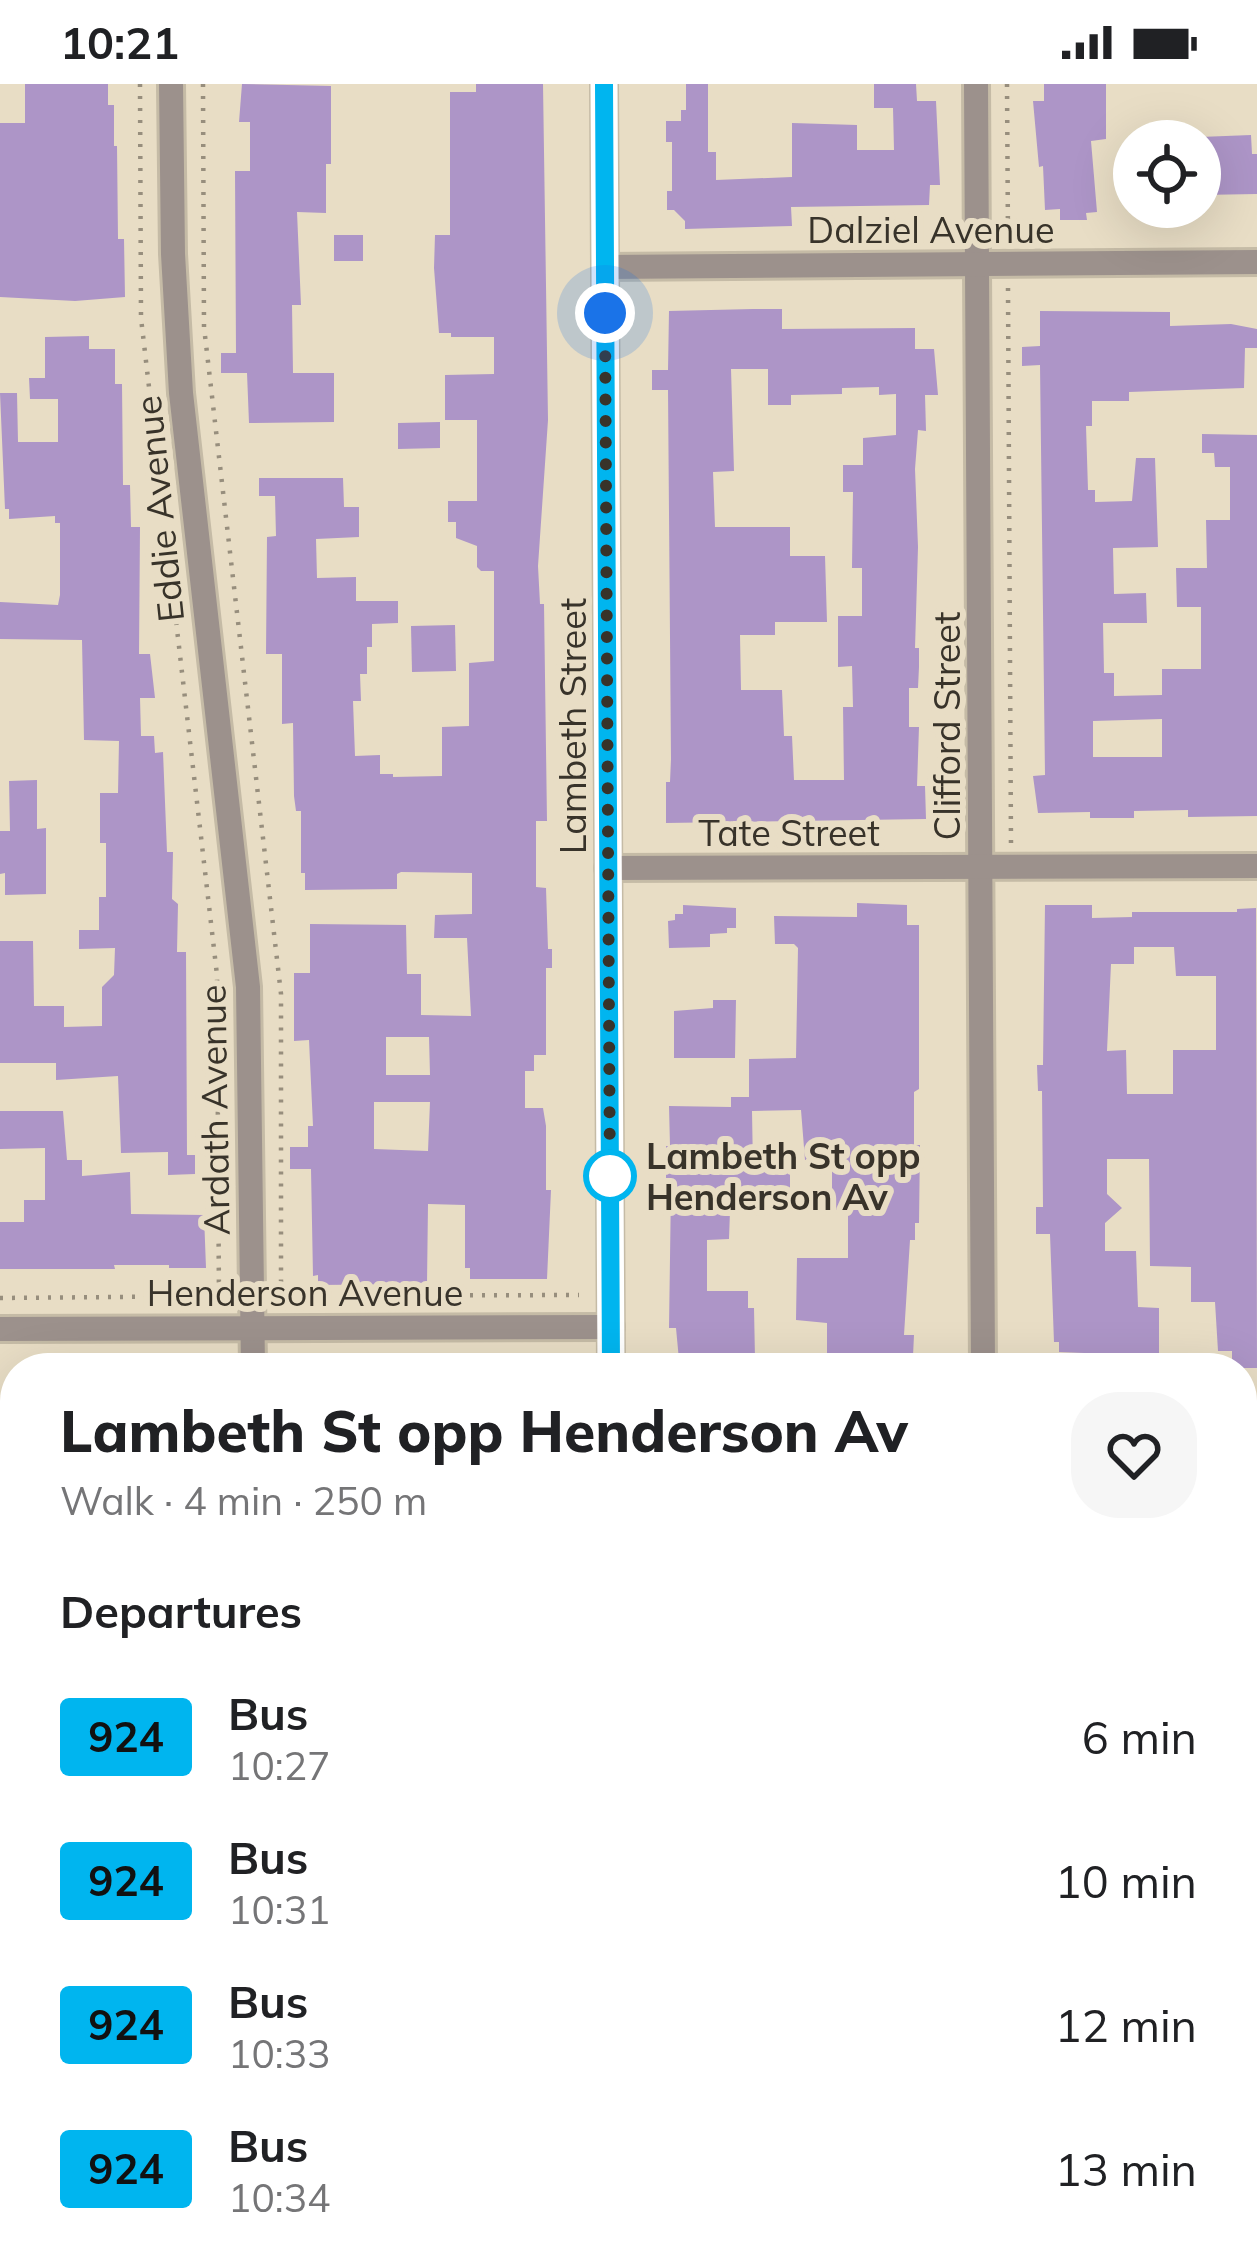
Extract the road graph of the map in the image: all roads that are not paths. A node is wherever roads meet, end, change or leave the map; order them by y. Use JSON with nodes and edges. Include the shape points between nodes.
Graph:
{"nodes":[{"id":1,"x":171,"y":84,"type":"edge"},
{"id":2,"x":604,"y":84,"type":"edge"},
{"id":3,"x":976,"y":84,"type":"edge"},
{"id":4,"x":1257,"y":262,"type":"edge"},
{"id":5,"x":978,"y":266,"type":"junction"},
{"id":6,"x":605,"y":267,"type":"junction"},
{"id":7,"x":1257,"y":866,"type":"edge"},
{"id":8,"x":982,"y":867,"type":"junction"},
{"id":9,"x":608,"y":868,"type":"junction"},
{"id":10,"x":243,"y":924,"type":"joint"},
{"id":11,"x":611,"y":1327,"type":"junction"},
{"id":12,"x":253,"y":1328,"type":"junction"},
{"id":13,"x":0,"y":1329,"type":"edge"},
{"id":14,"x":253,"y":1353,"type":"edge"},
{"id":15,"x":611,"y":1353,"type":"edge"},
{"id":16,"x":983,"y":1353,"type":"edge"}],
"edges":[{"from":1,"to":10,"type":"street","name":"Eddie Avenue","via":[[181,393]]},
{"from":2,"to":6,"type":"street","name":"Lambeth Street"},
{"from":3,"to":5,"type":"street","name":"Clifford Street"},
{"from":4,"to":5,"type":"street","name":"Dalziel Avenue"},
{"from":5,"to":6,"type":"street","name":"Dalziel Avenue"},
{"from":5,"to":8,"type":"street","name":"Clifford Street"},
{"from":6,"to":9,"type":"street","name":"Lambeth Street"},
{"from":7,"to":8,"type":"street","name":"Tate Street"},
{"from":8,"to":9,"type":"street","name":"Tate Street"},
{"from":8,"to":16,"type":"street","name":"Clifford Street"},
{"from":9,"to":11,"type":"street","name":"Lambeth Street"},
{"from":10,"to":12,"type":"street","name":"Ardath Avenue"},
{"from":11,"to":12,"type":"street","name":"Henderson Avenue"},
{"from":11,"to":15,"type":"street","name":"Lambeth Street"},
{"from":12,"to":13,"type":"street","name":"Henderson Avenue"},
{"from":12,"to":14,"type":"street","name":"Ardath Avenue"}]}
